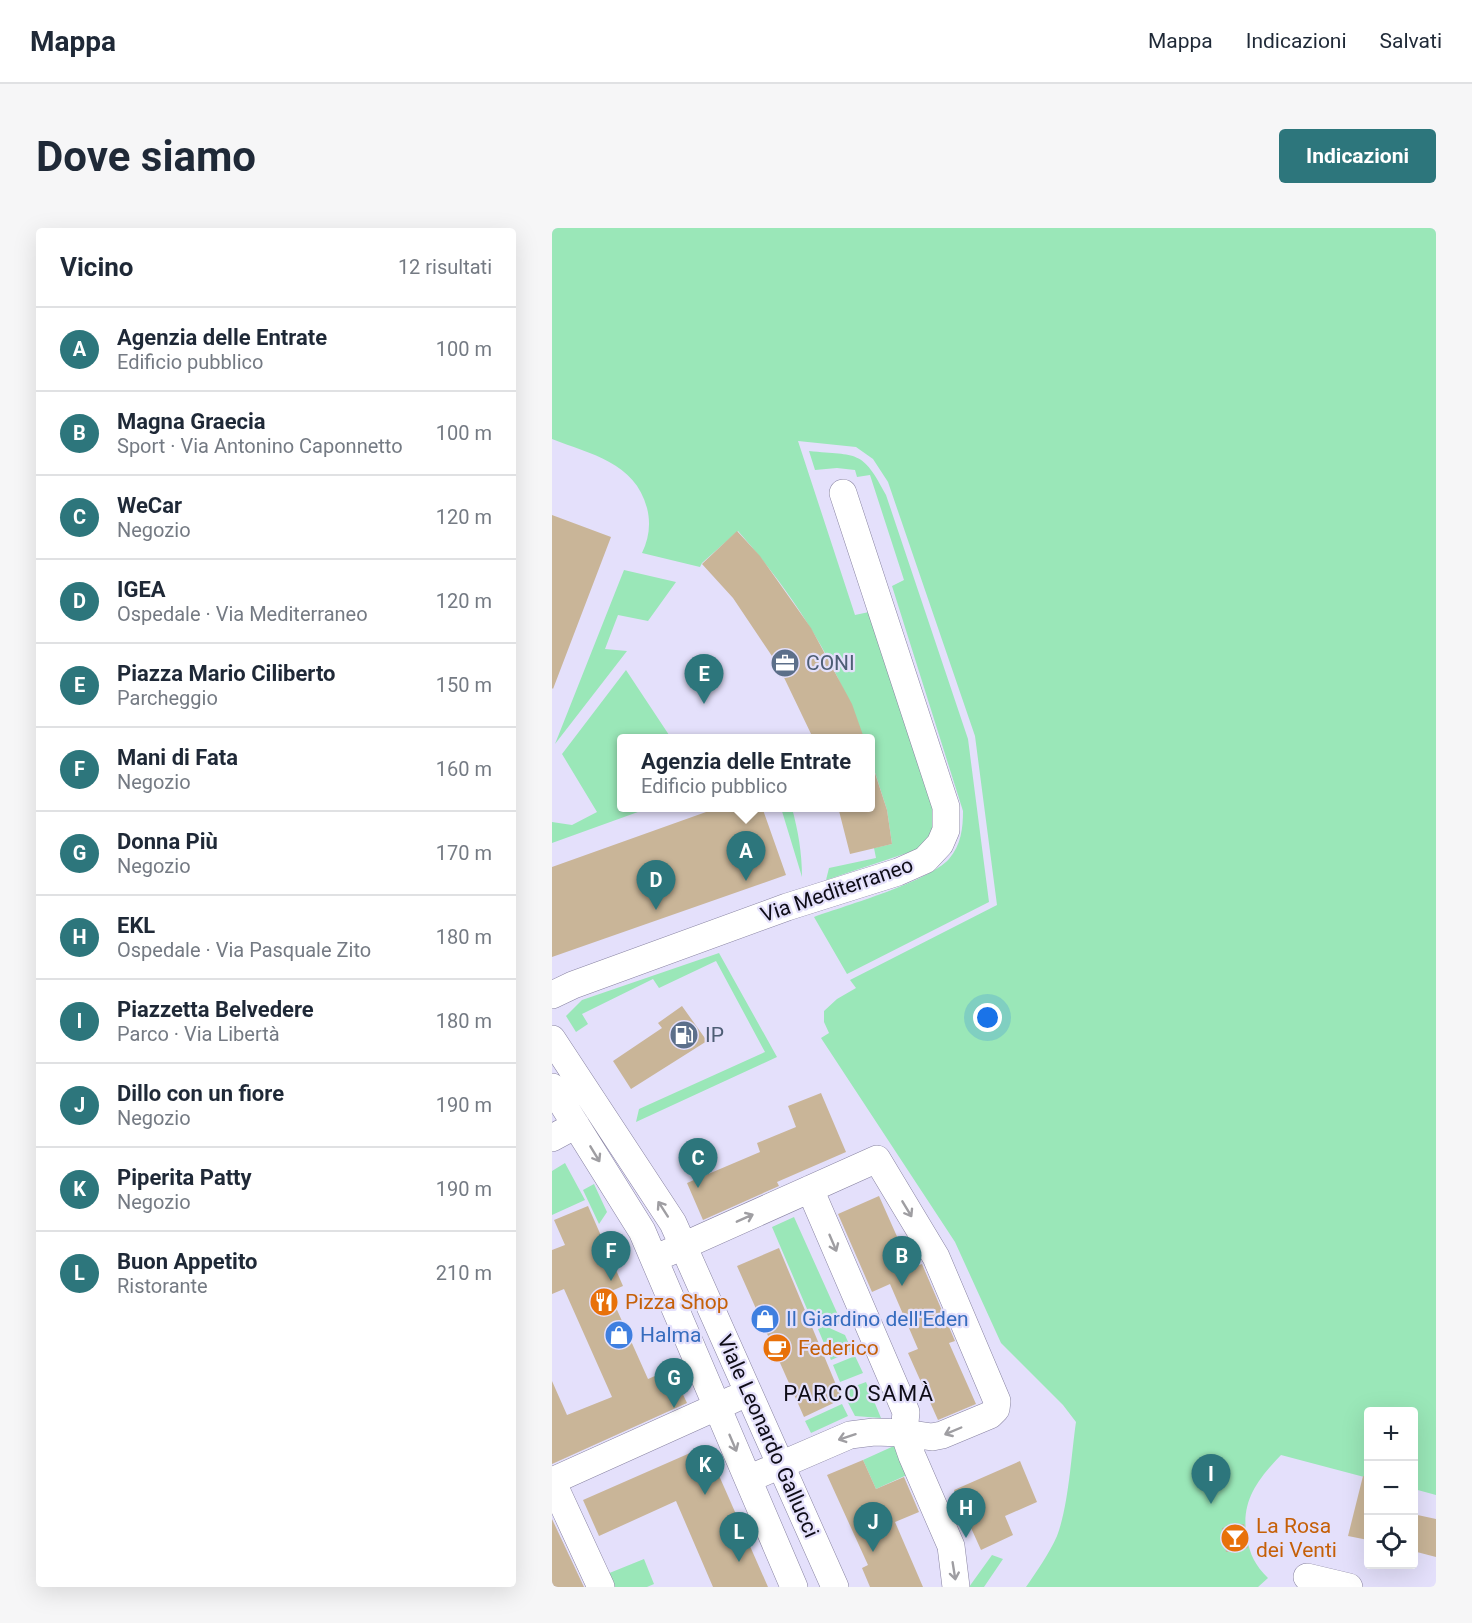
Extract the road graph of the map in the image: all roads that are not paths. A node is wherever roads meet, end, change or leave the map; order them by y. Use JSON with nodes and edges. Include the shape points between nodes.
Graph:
{"nodes":[{"id":1,"x":843,"y":493,"type":"dead end"},
{"id":2,"x":552,"y":995,"type":"edge"},
{"id":3,"x":552,"y":1040,"type":"edge"},
{"id":4,"x":552,"y":1087,"type":"edge"},
{"id":5,"x":576,"y":1125,"type":"junction"},
{"id":6,"x":552,"y":1138,"type":"edge"},
{"id":7,"x":810,"y":1189,"type":"junction"},
{"id":8,"x":683,"y":1246,"type":"junction"},
{"id":9,"x":654,"y":1260,"type":"junction"},
{"id":10,"x":748,"y":1394,"type":"junction"},
{"id":11,"x":718,"y":1406,"type":"junction"},
{"id":12,"x":904,"y":1433,"type":"junction"},
{"id":13,"x":780,"y":1464,"type":"junction"},
{"id":14,"x":748,"y":1479,"type":"junction"},
{"id":15,"x":552,"y":1481,"type":"edge"},
{"id":16,"x":1307,"y":1578,"type":"dead end"},
{"id":17,"x":601,"y":1587,"type":"edge"},
{"id":18,"x":794,"y":1587,"type":"edge"},
{"id":19,"x":836,"y":1587,"type":"edge"},
{"id":20,"x":956,"y":1587,"type":"edge"},
{"id":21,"x":1350,"y":1587,"type":"edge"}],
"edges":[{"from":1,"to":2,"type":"street","name":"Via Mediterraneo","via":[[946,807],[946,830],[940,844],[925,860],[898,872],[787,908]]},
{"from":8,"to":3,"type":"street","name":"Viale Leonardo Gallucci","one_way":true,"via":[[673,1223]]},
{"from":4,"to":5,"type":"street","name":"Viale Leonardo Gallucci"},
{"from":5,"to":6,"type":"street"},
{"from":5,"to":9,"type":"street","name":"Viale Leonardo Gallucci","one_way":true,"via":[[642,1231]]},
{"from":8,"to":7,"type":"street","one_way":true},
{"from":7,"to":12,"type":"street","one_way":true,"via":[[906,1412]]},
{"from":7,"to":12,"type":"street","one_way":true,"via":[[877,1159],[936,1257],[997,1401],[990,1415],[942,1435]]},
{"from":8,"to":9,"type":"street"},
{"from":8,"to":10,"type":"street","name":"Viale Leonardo Gallucci"},
{"from":9,"to":11,"type":"street","name":"Viale Leonardo Gallucci"},
{"from":10,"to":11,"type":"street"},
{"from":10,"to":13,"type":"street","name":"Viale Leonardo Gallucci"},
{"from":11,"to":14,"type":"street","name":"Viale Leonardo Gallucci","one_way":true},
{"from":11,"to":15,"type":"street"},
{"from":12,"to":13,"type":"street","one_way":true,"via":[[850,1435]]},
{"from":12,"to":20,"type":"street","one_way":true,"via":[[951,1546]]},
{"from":13,"to":14,"type":"street"},
{"from":13,"to":19,"type":"street","name":"Viale Leonardo Gallucci"},
{"from":14,"to":18,"type":"street","name":"Viale Leonardo Gallucci"},
{"from":15,"to":17,"type":"street"},
{"from":16,"to":21,"type":"street"}]}
